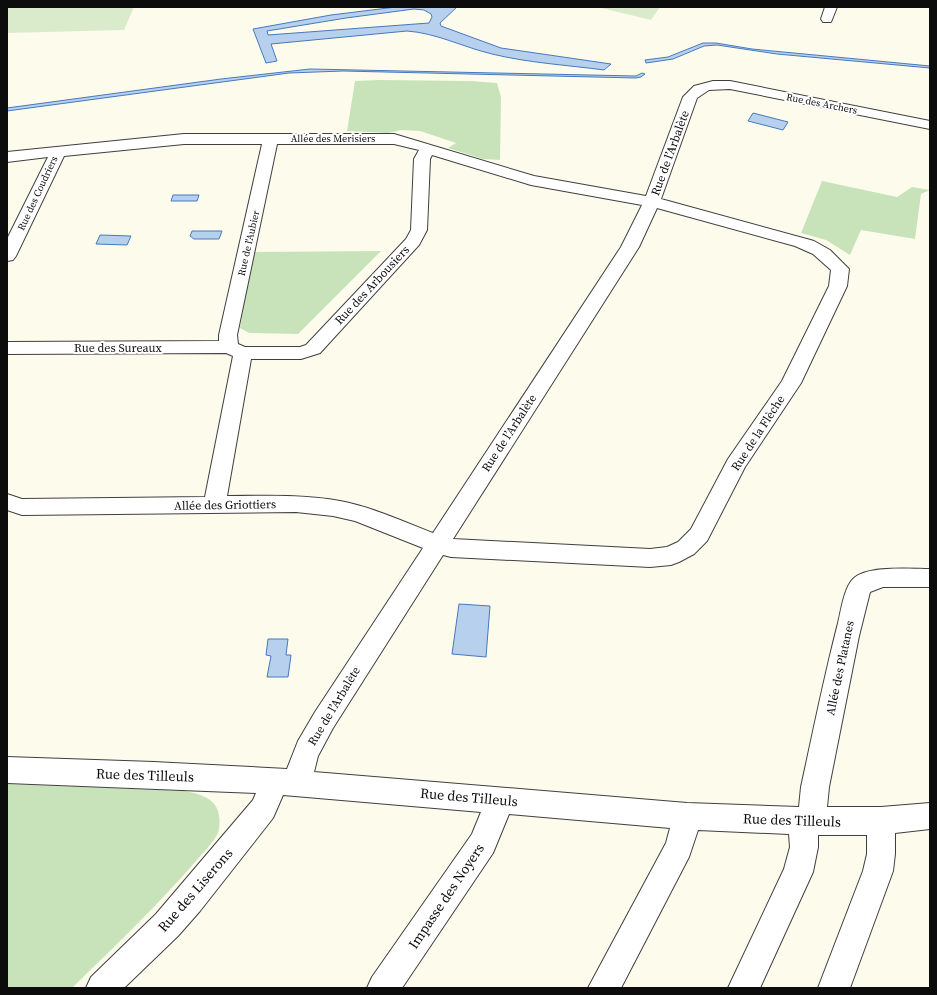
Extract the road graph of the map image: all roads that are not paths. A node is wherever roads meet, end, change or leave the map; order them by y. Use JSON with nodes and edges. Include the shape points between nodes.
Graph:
{"nodes":[{"id":1,"x":713,"y":85,"type":"joint"},
{"id":2,"x":930,"y":125,"type":"edge"},
{"id":3,"x":271,"y":138,"type":"junction"},
{"id":4,"x":429,"y":149,"type":"junction"},
{"id":5,"x":56,"y":151,"type":"junction"},
{"id":6,"x":7,"y":157,"type":"edge"},
{"id":7,"x":652,"y":202,"type":"junction"},
{"id":8,"x":7,"y":256,"type":"edge"},
{"id":9,"x":7,"y":348,"type":"edge"},
{"id":10,"x":236,"y":350,"type":"junction"},
{"id":11,"x":7,"y":502,"type":"edge"},
{"id":12,"x":214,"y":505,"type":"junction"},
{"id":13,"x":437,"y":544,"type":"junction"},
{"id":14,"x":930,"y":578,"type":"edge"},
{"id":15,"x":7,"y":770,"type":"edge"},
{"id":16,"x":285,"y":782,"type":"junction"},
{"id":17,"x":500,"y":800,"type":"junction"},
{"id":18,"x":687,"y":816,"type":"junction"},
{"id":19,"x":930,"y":816,"type":"edge"},
{"id":20,"x":807,"y":821,"type":"junction"},
{"id":21,"x":880,"y":821,"type":"junction"},
{"id":22,"x":102,"y":988,"type":"edge"},
{"id":23,"x":383,"y":988,"type":"edge"},
{"id":24,"x":604,"y":988,"type":"edge"},
{"id":25,"x":744,"y":988,"type":"edge"},
{"id":26,"x":834,"y":988,"type":"edge"}],
"edges":[{"from":1,"to":2,"type":"street","name":"Rue des Archers","via":[[730,85]]},
{"from":1,"to":7,"type":"street","name":"Rue de l’Arbalète","via":[[697,90],[690,97]]},
{"from":3,"to":4,"type":"street","name":"Allée des Merisiers","via":[[382,138]]},
{"from":3,"to":5,"type":"street","name":"Allée des Merisiers","via":[[184,139]]},
{"from":3,"to":10,"type":"street","name":"Rue de l'Aubier","via":[[228,336]]},
{"from":4,"to":7,"type":"street","name":"Allée des Merisiers","via":[[531,180]]},
{"from":4,"to":10,"type":"street","name":"Rue des Arbousiers","via":[[422,159],[419,230],[414,241],[313,349],[301,354]]},
{"from":5,"to":6,"type":"street","name":"Allée des Merisiers"},
{"from":5,"to":8,"type":"street","name":"Rue des Coudriers","via":[[56,156]]},
{"from":7,"to":13,"type":"street","name":"Rue de l’Arbalète","via":[[630,247]]},
{"from":7,"to":13,"type":"street","name":"Rue de la Flèche","via":[[810,245],[829,257],[840,269],[838,286],[791,383],[736,464],[699,535],[686,548],[671,556],[650,558],[451,548]]},
{"from":9,"to":10,"type":"street","name":"Rue des Sureaux"},
{"from":10,"to":12,"type":"street"},
{"from":11,"to":12,"type":"street","name":"Allée des Griottiers","via":[[22,507]]},
{"from":12,"to":13,"type":"street","name":"Allée des Griottiers","via":[[296,504],[332,507],[356,513]]},
{"from":13,"to":16,"type":"street","name":"Rue de l’Arbalète","via":[[324,720],[300,767]]},
{"from":14,"to":20,"type":"street","name":"Allée des Platanes","via":[[883,578],[861,586],[852,615]]},
{"from":15,"to":16,"type":"street","name":"Rue des Tilleuls"},
{"from":16,"to":17,"type":"street","name":"Rue des Tilleuls"},
{"from":16,"to":22,"type":"street","name":"Rue des Liserons","via":[[268,799],[263,809],[167,925]]},
{"from":17,"to":18,"type":"street","name":"Rue des Tilleuls"},
{"from":17,"to":23,"type":"street","name":"Impasse des Noyers","via":[[483,843]]},
{"from":18,"to":20,"type":"street","name":"Rue des Tilleuls"},
{"from":18,"to":24,"type":"street","via":[[680,847]]},
{"from":19,"to":21,"type":"street","name":"Rue des Tilleuls"},
{"from":20,"to":21,"type":"street","name":"Rue des Tilleuls"},
{"from":20,"to":25,"type":"street","via":[[798,872]]},
{"from":21,"to":26,"type":"street","via":[[881,854],[878,871]]}]}
